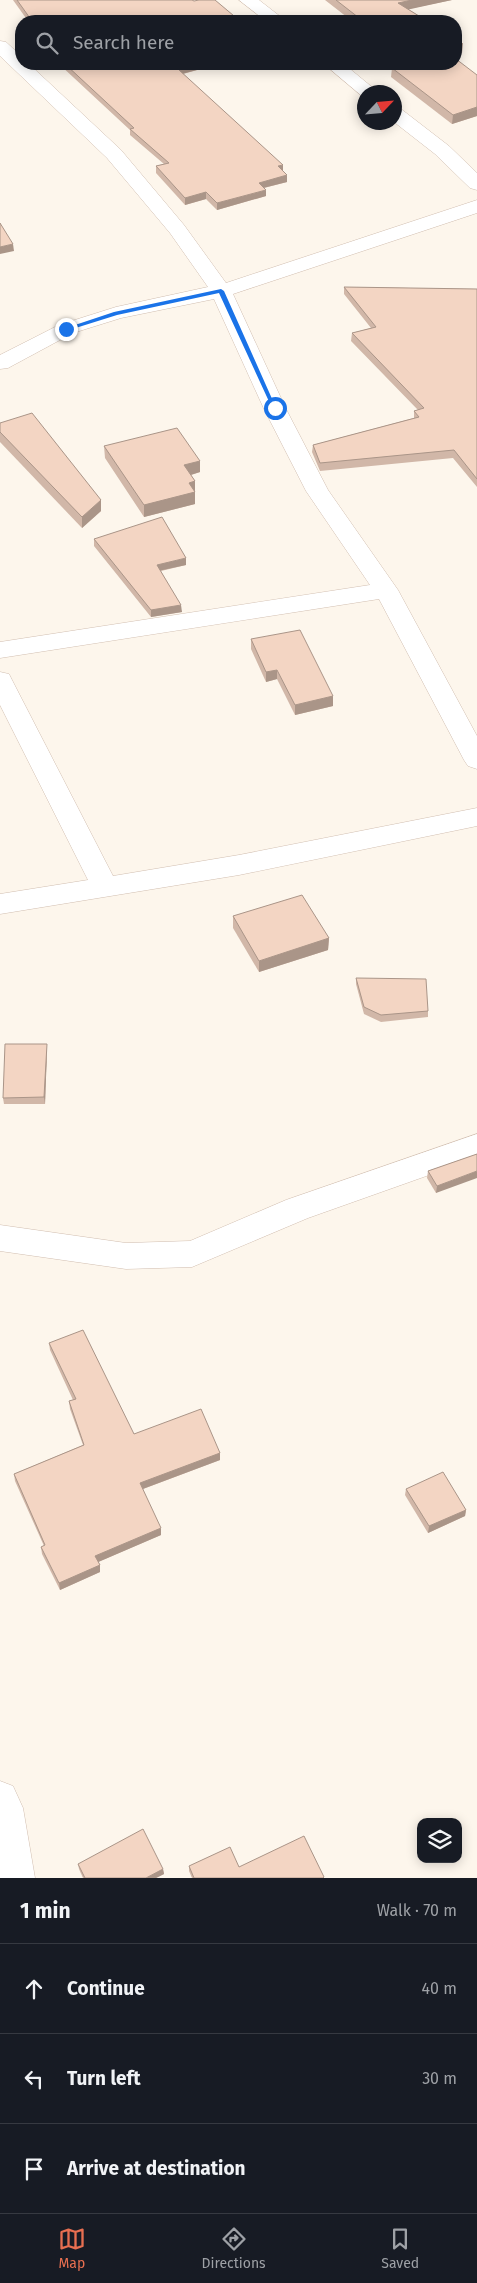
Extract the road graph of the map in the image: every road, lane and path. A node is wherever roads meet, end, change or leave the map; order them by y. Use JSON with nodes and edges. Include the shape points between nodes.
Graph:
{"nodes":[{"id":1,"x":248,"y":0,"type":"edge"},
{"id":2,"x":269,"y":15,"type":"edge"},
{"id":3,"x":0,"y":46,"type":"edge"},
{"id":4,"x":15,"y":60,"type":"edge"},
{"id":5,"x":25,"y":70,"type":"edge"},
{"id":6,"x":341,"y":70,"type":"edge"},
{"id":7,"x":360,"y":85,"type":"edge"},
{"id":8,"x":402,"y":118,"type":"edge"},
{"id":9,"x":477,"y":184,"type":"edge"},
{"id":10,"x":477,"y":206,"type":"edge"},
{"id":11,"x":221,"y":291,"type":"junction"},
{"id":12,"x":0,"y":363,"type":"edge"},
{"id":13,"x":386,"y":590,"type":"junction"},
{"id":14,"x":0,"y":650,"type":"edge"},
{"id":15,"x":0,"y":680,"type":"edge"},
{"id":16,"x":477,"y":760,"type":"edge"},
{"id":17,"x":477,"y":816,"type":"edge"},
{"id":18,"x":104,"y":886,"type":"junction"},
{"id":19,"x":0,"y":904,"type":"edge"},
{"id":20,"x":477,"y":1146,"type":"edge"},
{"id":21,"x":0,"y":1238,"type":"edge"},
{"id":22,"x":0,"y":1799,"type":"edge"},
{"id":23,"x":16,"y":1878,"type":"edge"}],
"edges":[{"from":1,"to":2,"type":"street"},
{"from":3,"to":4,"type":"street"},
{"from":5,"to":11,"type":"street","via":[[114,154],[177,229]]},
{"from":6,"to":7,"type":"street"},
{"from":8,"to":9,"type":"street","via":[[442,150]]},
{"from":10,"to":11,"type":"street"},
{"from":11,"to":12,"type":"street","via":[[116,313],[66,329]]},
{"from":11,"to":13,"type":"street","via":[[317,491]]},
{"from":13,"to":14,"type":"street"},
{"from":13,"to":16,"type":"street"},
{"from":15,"to":18,"type":"street"},
{"from":17,"to":18,"type":"street","via":[[239,865]]},
{"from":18,"to":19,"type":"street"},
{"from":20,"to":21,"type":"street","via":[[297,1210],[192,1254],[126,1256]]},
{"from":22,"to":23,"type":"street","via":[[5,1808]]}]}
